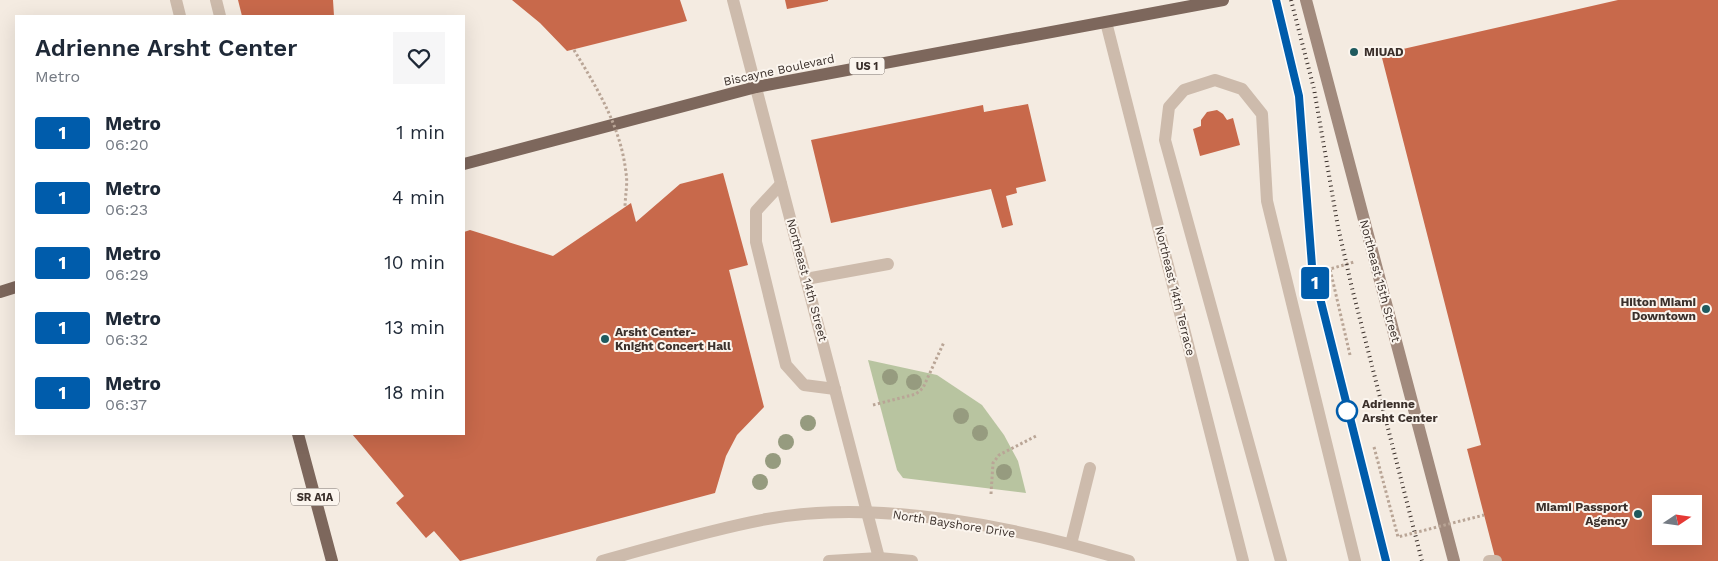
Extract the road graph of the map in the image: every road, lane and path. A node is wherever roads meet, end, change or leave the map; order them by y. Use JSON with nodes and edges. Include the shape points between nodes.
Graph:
{"nodes":[{"id":1,"x":176,"y":0,"type":"edge"},
{"id":2,"x":216,"y":0,"type":"edge"},
{"id":3,"x":733,"y":0,"type":"edge"},
{"id":4,"x":1223,"y":0,"type":"edge"},
{"id":5,"x":1306,"y":0,"type":"edge"},
{"id":6,"x":180,"y":15,"type":"edge"},
{"id":7,"x":220,"y":15,"type":"edge"},
{"id":8,"x":1106,"y":22,"type":"junction"},
{"id":9,"x":574,"y":50,"type":"dead end"},
{"id":10,"x":756,"y":87,"type":"junction"},
{"id":11,"x":465,"y":164,"type":"edge"},
{"id":12,"x":781,"y":184,"type":"junction"},
{"id":13,"x":625,"y":208,"type":"dead end"},
{"id":14,"x":1354,"y":262,"type":"dead end"},
{"id":15,"x":888,"y":264,"type":"dead end"},
{"id":16,"x":806,"y":279,"type":"junction"},
{"id":17,"x":15,"y":287,"type":"edge"},
{"id":18,"x":0,"y":292,"type":"edge"},
{"id":19,"x":944,"y":342,"type":"dead end"},
{"id":20,"x":1350,"y":355,"type":"dead end"},
{"id":21,"x":835,"y":389,"type":"junction"},
{"id":22,"x":873,"y":406,"type":"dead end"},
{"id":23,"x":298,"y":435,"type":"edge"},
{"id":24,"x":1038,"y":435,"type":"dead end"},
{"id":25,"x":1374,"y":447,"type":"dead end"},
{"id":26,"x":1090,"y":468,"type":"dead end"},
{"id":27,"x":991,"y":494,"type":"dead end"},
{"id":28,"x":868,"y":511,"type":"junction"},
{"id":29,"x":1484,"y":515,"type":"dead end"},
{"id":30,"x":1071,"y":544,"type":"junction"},
{"id":31,"x":879,"y":559,"type":"edge"},
{"id":32,"x":332,"y":561,"type":"edge"},
{"id":33,"x":602,"y":561,"type":"edge"},
{"id":34,"x":829,"y":561,"type":"edge"},
{"id":35,"x":912,"y":561,"type":"edge"},
{"id":36,"x":1129,"y":561,"type":"edge"},
{"id":37,"x":1243,"y":561,"type":"edge"},
{"id":38,"x":1281,"y":561,"type":"edge"},
{"id":39,"x":1355,"y":561,"type":"edge"},
{"id":40,"x":1454,"y":561,"type":"edge"},
{"id":41,"x":1489,"y":561,"type":"edge"},
{"id":42,"x":1496,"y":561,"type":"edge"}],
"edges":[{"from":1,"to":6,"type":"street"},
{"from":2,"to":7,"type":"street"},
{"from":3,"to":10,"type":"street","name":"Northeast 14th Street"},
{"from":4,"to":8,"type":"main road","name":"Biscayne Boulevard","number":"US 1"},
{"from":5,"to":40,"type":"main road","name":"Northeast 15th Street"},
{"from":8,"to":10,"type":"main road","name":"Biscayne Boulevard","number":"US 1"},
{"from":8,"to":37,"type":"street","name":"Northeast 14th Terrace"},
{"from":9,"to":13,"type":"path","bridge":true,"via":[[612,117],[626,174]]},
{"from":10,"to":11,"type":"main road","name":"Biscayne Boulevard","number":"US 1"},
{"from":10,"to":12,"type":"street","name":"Northeast 14th Street"},
{"from":12,"to":16,"type":"street","name":"Northeast 14th Street"},
{"from":12,"to":21,"type":"street","via":[[756,211],[756,242],[786,365],[804,385]]},
{"from":14,"to":20,"type":"path","via":[[1330,269]]},
{"from":15,"to":16,"type":"street"},
{"from":16,"to":21,"type":"street","name":"Northeast 14th Street"},
{"from":17,"to":18,"type":"main road"},
{"from":19,"to":22,"type":"path","via":[[924,388],[916,394]]},
{"from":21,"to":28,"type":"street","name":"Northeast 14th Street"},
{"from":23,"to":32,"type":"main road","number":"SR A1A"},
{"from":24,"to":27,"type":"path","via":[[999,455],[993,463]]},
{"from":25,"to":29,"type":"path","bridge":true,"via":[[1398,537]]},
{"from":26,"to":30,"type":"street"},
{"from":28,"to":30,"type":"street","name":"North Bayshore Drive","via":[[932,518]]},
{"from":28,"to":31,"type":"street","name":"Northeast 14th Street"},
{"from":28,"to":33,"type":"street","name":"North Bayshore Drive","via":[[768,518]]},
{"from":30,"to":36,"type":"street","name":"North Bayshore Drive"},
{"from":31,"to":34,"type":"street"},
{"from":31,"to":35,"type":"street"},
{"from":38,"to":39,"type":"street","via":[[1165,140],[1169,107],[1184,90],[1215,80],[1242,89],[1262,114],[1266,201]]},
{"from":41,"to":42,"type":"street"}]}
